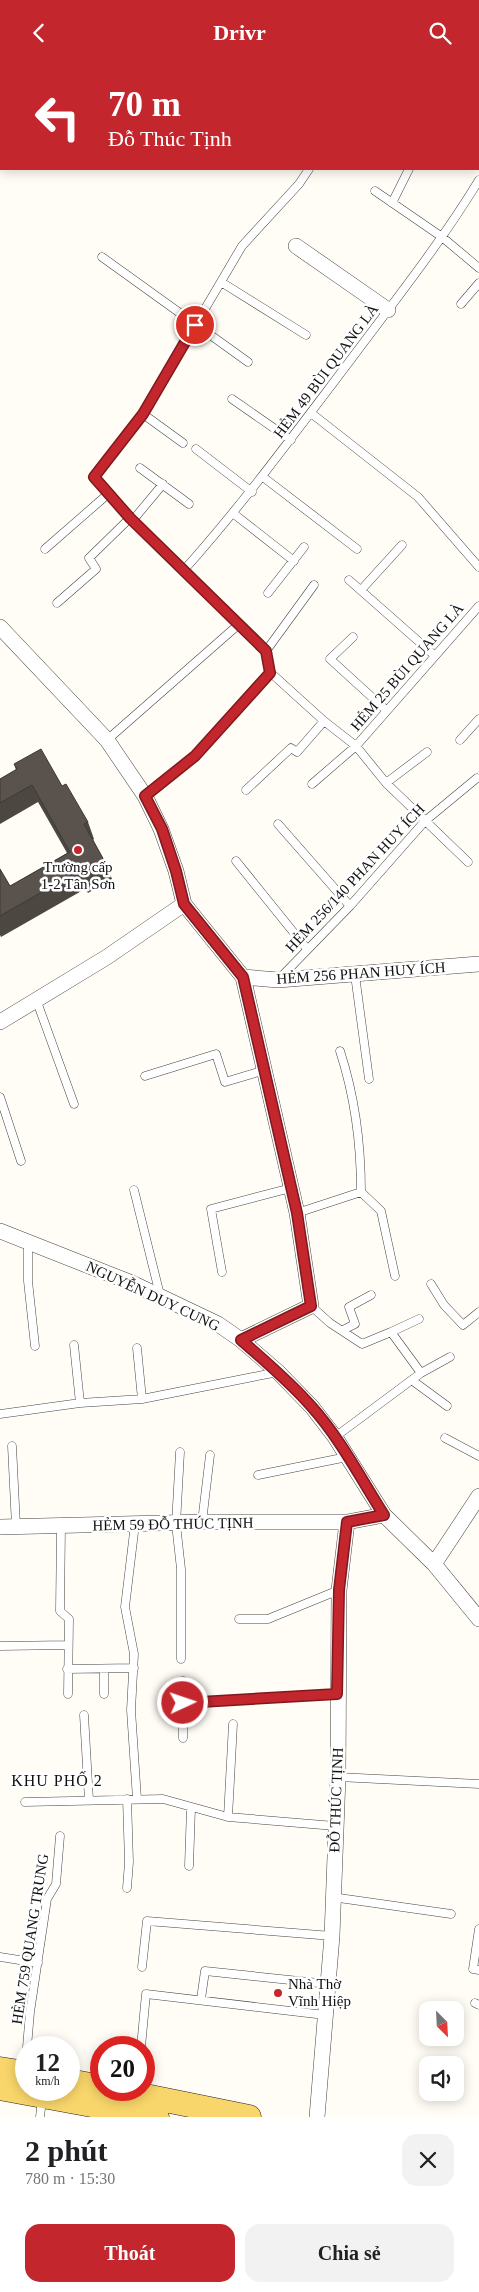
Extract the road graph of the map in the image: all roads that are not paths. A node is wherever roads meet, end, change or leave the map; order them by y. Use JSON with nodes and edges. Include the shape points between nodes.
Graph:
{"nodes":[{"id":1,"x":308,"y":170,"type":"edge"},
{"id":2,"x":408,"y":170,"type":"edge"},
{"id":3,"x":479,"y":180,"type":"edge"},
{"id":4,"x":375,"y":191,"type":"dead end"},
{"id":5,"x":392,"y":203,"type":"junction"},
{"id":6,"x":442,"y":237,"type":"junction"},
{"id":7,"x":296,"y":246,"type":"dead end"},
{"id":8,"x":102,"y":257,"type":"dead end"},
{"id":9,"x":479,"y":268,"type":"edge"},
{"id":10,"x":221,"y":282,"type":"junction"},
{"id":11,"x":479,"y":283,"type":"edge"},
{"id":12,"x":460,"y":304,"type":"dead end"},
{"id":13,"x":388,"y":310,"type":"junction"},
{"id":14,"x":195,"y":325,"type":"junction"},
{"id":15,"x":306,"y":335,"type":"dead end"},
{"id":16,"x":248,"y":362,"type":"dead end"},
{"id":17,"x":232,"y":399,"type":"dead end"},
{"id":18,"x":311,"y":413,"type":"junction"},
{"id":19,"x":143,"y":414,"type":"junction"},
{"id":20,"x":291,"y":440,"type":"junction"},
{"id":21,"x":183,"y":443,"type":"dead end"},
{"id":22,"x":196,"y":449,"type":"dead end"},
{"id":23,"x":140,"y":468,"type":"dead end"},
{"id":24,"x":263,"y":477,"type":"junction"},
{"id":25,"x":163,"y":484,"type":"junction"},
{"id":26,"x":252,"y":492,"type":"junction"},
{"id":27,"x":108,"y":494,"type":"junction"},
{"id":28,"x":190,"y":504,"type":"dead end"},
{"id":29,"x":234,"y":514,"type":"junction"},
{"id":30,"x":132,"y":519,"type":"junction"},
{"id":31,"x":402,"y":545,"type":"dead end"},
{"id":32,"x":304,"y":547,"type":"dead end"},
{"id":33,"x":45,"y":549,"type":"dead end"},
{"id":34,"x":358,"y":549,"type":"dead end"},
{"id":35,"x":294,"y":561,"type":"junction"},
{"id":36,"x":479,"y":567,"type":"edge"},
{"id":37,"x":184,"y":571,"type":"junction"},
{"id":38,"x":349,"y":579,"type":"dead end"},
{"id":39,"x":314,"y":585,"type":"dead end"},
{"id":40,"x":361,"y":590,"type":"junction"},
{"id":41,"x":268,"y":593,"type":"dead end"},
{"id":42,"x":58,"y":603,"type":"dead end"},
{"id":43,"x":479,"y":606,"type":"edge"},
{"id":44,"x":238,"y":625,"type":"junction"},
{"id":45,"x":2,"y":632,"type":"edge"},
{"id":46,"x":353,"y":637,"type":"dead end"},
{"id":47,"x":266,"y":651,"type":"junction"},
{"id":48,"x":434,"y":655,"type":"junction"},
{"id":49,"x":270,"y":673,"type":"junction"},
{"id":50,"x":386,"y":709,"type":"junction"},
{"id":51,"x":479,"y":719,"type":"edge"},
{"id":52,"x":324,"y":721,"type":"junction"},
{"id":53,"x":107,"y":740,"type":"junction"},
{"id":54,"x":460,"y":740,"type":"dead end"},
{"id":55,"x":356,"y":746,"type":"junction"},
{"id":56,"x":427,"y":753,"type":"dead end"},
{"id":57,"x":477,"y":778,"type":"dead end"},
{"id":58,"x":386,"y":783,"type":"junction"},
{"id":59,"x":312,"y":784,"type":"dead end"},
{"id":60,"x":246,"y":790,"type":"dead end"},
{"id":61,"x":145,"y":796,"type":"junction"},
{"id":62,"x":425,"y":821,"type":"junction"},
{"id":63,"x":278,"y":824,"type":"dead end"},
{"id":64,"x":236,"y":861,"type":"dead end"},
{"id":65,"x":468,"y":862,"type":"dead end"},
{"id":66,"x":184,"y":904,"type":"junction"},
{"id":67,"x":350,"y":906,"type":"junction"},
{"id":68,"x":307,"y":949,"type":"junction"},
{"id":69,"x":479,"y":964,"type":"edge"},
{"id":70,"x":355,"y":975,"type":"junction"},
{"id":71,"x":243,"y":977,"type":"junction"},
{"id":72,"x":278,"y":980,"type":"junction"},
{"id":73,"x":36,"y":999,"type":"junction"},
{"id":74,"x":0,"y":1022,"type":"edge"},
{"id":75,"x":340,"y":1051,"type":"dead end"},
{"id":76,"x":266,"y":1070,"type":"junction"},
{"id":77,"x":145,"y":1076,"type":"dead end"},
{"id":78,"x":369,"y":1079,"type":"dead end"},
{"id":79,"x":0,"y":1097,"type":"edge"},
{"id":80,"x":74,"y":1104,"type":"dead end"},
{"id":81,"x":20,"y":1161,"type":"dead end"},
{"id":82,"x":291,"y":1188,"type":"junction"},
{"id":83,"x":134,"y":1190,"type":"dead end"},
{"id":84,"x":361,"y":1191,"type":"junction"},
{"id":85,"x":297,"y":1213,"type":"junction"},
{"id":86,"x":0,"y":1231,"type":"edge"},
{"id":87,"x":28,"y":1241,"type":"junction"},
{"id":88,"x":222,"y":1272,"type":"dead end"},
{"id":89,"x":395,"y":1276,"type":"dead end"},
{"id":90,"x":431,"y":1284,"type":"dead end"},
{"id":91,"x":372,"y":1295,"type":"dead end"},
{"id":92,"x":161,"y":1297,"type":"junction"},
{"id":93,"x":311,"y":1306,"type":"junction"},
{"id":94,"x":479,"y":1313,"type":"edge"},
{"id":95,"x":419,"y":1319,"type":"dead end"},
{"id":96,"x":343,"y":1330,"type":"junction"},
{"id":97,"x":391,"y":1332,"type":"junction"},
{"id":98,"x":241,"y":1340,"type":"junction"},
{"id":99,"x":74,"y":1345,"type":"dead end"},
{"id":100,"x":34,"y":1346,"type":"dead end"},
{"id":101,"x":137,"y":1348,"type":"dead end"},
{"id":102,"x":450,"y":1357,"type":"dead end"},
{"id":103,"x":278,"y":1372,"type":"junction"},
{"id":104,"x":421,"y":1373,"type":"junction"},
{"id":105,"x":413,"y":1381,"type":"junction"},
{"id":106,"x":142,"y":1399,"type":"junction"},
{"id":107,"x":80,"y":1403,"type":"junction"},
{"id":108,"x":447,"y":1405,"type":"dead end"},
{"id":109,"x":0,"y":1414,"type":"edge"},
{"id":110,"x":335,"y":1437,"type":"junction"},
{"id":111,"x":445,"y":1438,"type":"dead end"},
{"id":112,"x":12,"y":1446,"type":"dead end"},
{"id":113,"x":180,"y":1452,"type":"dead end"},
{"id":114,"x":210,"y":1455,"type":"dead end"},
{"id":115,"x":479,"y":1456,"type":"edge"},
{"id":116,"x":347,"y":1457,"type":"junction"},
{"id":117,"x":258,"y":1475,"type":"dead end"},
{"id":118,"x":479,"y":1495,"type":"edge"},
{"id":119,"x":384,"y":1515,"type":"junction"},
{"id":120,"x":202,"y":1522,"type":"junction"},
{"id":121,"x":347,"y":1522,"type":"junction"},
{"id":122,"x":134,"y":1524,"type":"junction"},
{"id":123,"x":176,"y":1524,"type":"junction"},
{"id":124,"x":61,"y":1526,"type":"junction"},
{"id":125,"x":0,"y":1527,"type":"edge"},
{"id":126,"x":16,"y":1527,"type":"junction"},
{"id":127,"x":434,"y":1563,"type":"junction"},
{"id":128,"x":339,"y":1590,"type":"junction"},
{"id":129,"x":239,"y":1619,"type":"dead end"},
{"id":130,"x":479,"y":1619,"type":"edge"},
{"id":131,"x":68,"y":1645,"type":"junction"},
{"id":132,"x":0,"y":1646,"type":"edge"},
{"id":133,"x":182,"y":1659,"type":"dead end"},
{"id":134,"x":134,"y":1668,"type":"junction"},
{"id":135,"x":67,"y":1669,"type":"junction"},
{"id":136,"x":104,"y":1669,"type":"junction"},
{"id":137,"x":183,"y":1681,"type":"dead end"},
{"id":138,"x":68,"y":1694,"type":"dead end"},
{"id":139,"x":104,"y":1694,"type":"dead end"},
{"id":140,"x":337,"y":1694,"type":"junction"},
{"id":141,"x":183,"y":1703,"type":"junction"},
{"id":142,"x":84,"y":1715,"type":"dead end"},
{"id":143,"x":233,"y":1724,"type":"dead end"},
{"id":144,"x":183,"y":1738,"type":"dead end"},
{"id":145,"x":338,"y":1777,"type":"junction"},
{"id":146,"x":479,"y":1784,"type":"edge"},
{"id":147,"x":127,"y":1799,"type":"junction"},
{"id":148,"x":137,"y":1799,"type":"junction"},
{"id":149,"x":89,"y":1800,"type":"junction"},
{"id":150,"x":25,"y":1802,"type":"dead end"},
{"id":151,"x":191,"y":1808,"type":"junction"},
{"id":152,"x":228,"y":1817,"type":"junction"},
{"id":153,"x":335,"y":1826,"type":"junction"},
{"id":154,"x":60,"y":1836,"type":"dead end"},
{"id":155,"x":189,"y":1867,"type":"dead end"},
{"id":156,"x":127,"y":1888,"type":"dead end"},
{"id":157,"x":332,"y":1897,"type":"junction"},
{"id":158,"x":451,"y":1914,"type":"dead end"},
{"id":159,"x":479,"y":1929,"type":"edge"},
{"id":160,"x":332,"y":1936,"type":"junction"},
{"id":161,"x":0,"y":1957,"type":"edge"},
{"id":162,"x":38,"y":1963,"type":"junction"},
{"id":163,"x":142,"y":1967,"type":"dead end"},
{"id":164,"x":479,"y":1970,"type":"edge"},
{"id":165,"x":328,"y":1984,"type":"junction"},
{"id":166,"x":200,"y":1999,"type":"junction"},
{"id":167,"x":325,"y":2015,"type":"junction"},
{"id":168,"x":28,"y":2036,"type":"edge"},
{"id":169,"x":142,"y":2036,"type":"edge"},
{"id":170,"x":0,"y":2069,"type":"edge"},
{"id":171,"x":15,"y":2069,"type":"edge"},
{"id":172,"x":0,"y":2088,"type":"edge"},
{"id":173,"x":80,"y":2091,"type":"edge"},
{"id":174,"x":155,"y":2096,"type":"edge"},
{"id":175,"x":90,"y":2100,"type":"edge"},
{"id":176,"x":91,"y":2101,"type":"edge"},
{"id":177,"x":41,"y":2107,"type":"edge"},
{"id":178,"x":157,"y":2117,"type":"edge"},
{"id":179,"x":249,"y":2117,"type":"edge"},
{"id":180,"x":316,"y":2117,"type":"edge"}],
"edges":[{"from":1,"to":10,"type":"lane","via":[[242,246]]},
{"from":2,"to":5,"type":"lane"},
{"from":3,"to":6,"type":"lane","name":"HẺM 49 BÙI QUANG LÀ"},
{"from":4,"to":5,"type":"lane"},
{"from":5,"to":6,"type":"lane"},
{"from":6,"to":9,"type":"lane"},
{"from":6,"to":13,"type":"lane","name":"HẺM 49 BÙI QUANG LÀ"},
{"from":7,"to":13,"type":"street"},
{"from":8,"to":14,"type":"lane"},
{"from":10,"to":14,"type":"lane"},
{"from":10,"to":15,"type":"lane"},
{"from":11,"to":12,"type":"lane"},
{"from":13,"to":18,"type":"lane","name":"HẺM 49 BÙI QUANG LÀ"},
{"from":14,"to":16,"type":"lane"},
{"from":14,"to":19,"type":"lane"},
{"from":17,"to":20,"type":"lane"},
{"from":18,"to":20,"type":"lane","name":"HẺM 49 BÙI QUANG LÀ"},
{"from":18,"to":36,"type":"lane","via":[[418,497]]},
{"from":19,"to":21,"type":"lane"},
{"from":19,"to":27,"type":"lane","via":[[94,477]]},
{"from":20,"to":24,"type":"lane","name":"HẺM 49 BÙI QUANG LÀ"},
{"from":22,"to":26,"type":"lane"},
{"from":23,"to":25,"type":"lane"},
{"from":24,"to":26,"type":"lane","name":"HẺM 49 BÙI QUANG LÀ"},
{"from":24,"to":34,"type":"lane"},
{"from":25,"to":28,"type":"lane"},
{"from":25,"to":30,"type":"lane"},
{"from":26,"to":29,"type":"lane","name":"HẺM 49 BÙI QUANG LÀ"},
{"from":27,"to":30,"type":"lane"},
{"from":27,"to":33,"type":"lane"},
{"from":29,"to":35,"type":"lane"},
{"from":29,"to":37,"type":"lane","name":"HẺM 49 BÙI QUANG LÀ"},
{"from":30,"to":37,"type":"lane"},
{"from":30,"to":42,"type":"lane","via":[[90,558],[96,569]]},
{"from":31,"to":40,"type":"lane"},
{"from":32,"to":35,"type":"lane"},
{"from":35,"to":41,"type":"lane"},
{"from":37,"to":44,"type":"lane"},
{"from":38,"to":40,"type":"lane"},
{"from":39,"to":47,"type":"lane"},
{"from":40,"to":48,"type":"lane"},
{"from":43,"to":48,"type":"lane","name":"HẺM 25 BÙI QUANG LÀ"},
{"from":44,"to":47,"type":"lane"},
{"from":44,"to":53,"type":"lane"},
{"from":45,"to":53,"type":"street"},
{"from":46,"to":50,"type":"lane","via":[[330,659]]},
{"from":47,"to":49,"type":"lane"},
{"from":48,"to":50,"type":"lane","name":"HẺM 25 BÙI QUANG LÀ"},
{"from":49,"to":52,"type":"lane"},
{"from":49,"to":61,"type":"lane","via":[[195,756]]},
{"from":50,"to":55,"type":"lane","name":"HẺM 25 BÙI QUANG LÀ"},
{"from":51,"to":54,"type":"lane"},
{"from":52,"to":55,"type":"lane"},
{"from":52,"to":60,"type":"lane","via":[[297,752],[291,748]]},
{"from":53,"to":61,"type":"street"},
{"from":55,"to":58,"type":"lane"},
{"from":55,"to":59,"type":"lane","name":"HẺM 25 BÙI QUANG LÀ"},
{"from":56,"to":58,"type":"lane"},
{"from":57,"to":62,"type":"lane","name":"HẺM 256/140 PHAN HUY ÍCH"},
{"from":58,"to":62,"type":"lane"},
{"from":61,"to":66,"type":"street","via":[[162,829]]},
{"from":62,"to":65,"type":"lane"},
{"from":62,"to":67,"type":"lane","name":"HẺM 256/140 PHAN HUY ÍCH"},
{"from":63,"to":67,"type":"lane"},
{"from":64,"to":68,"type":"lane"},
{"from":66,"to":71,"type":"street"},
{"from":66,"to":73,"type":"street","via":[[108,957]]},
{"from":67,"to":68,"type":"lane","name":"HẺM 256/140 PHAN HUY ÍCH"},
{"from":68,"to":72,"type":"lane","name":"HẺM 256/140 PHAN HUY ÍCH"},
{"from":69,"to":70,"type":"street","name":"HẺM 256 PHAN HUY ÍCH"},
{"from":70,"to":72,"type":"street","name":"HẺM 256 PHAN HUY ÍCH"},
{"from":70,"to":78,"type":"lane"},
{"from":71,"to":72,"type":"street","name":"HẺM 256 PHAN HUY ÍCH"},
{"from":71,"to":76,"type":"street"},
{"from":73,"to":74,"type":"street"},
{"from":73,"to":80,"type":"lane"},
{"from":75,"to":84,"type":"lane","via":[[353,1092],[361,1156]]},
{"from":76,"to":77,"type":"lane","via":[[225,1082],[216,1054]]},
{"from":76,"to":82,"type":"street"},
{"from":79,"to":81,"type":"lane"},
{"from":82,"to":85,"type":"street"},
{"from":82,"to":88,"type":"lane","via":[[211,1209]]},
{"from":83,"to":92,"type":"lane"},
{"from":84,"to":85,"type":"lane"},
{"from":84,"to":89,"type":"lane","via":[[381,1211]]},
{"from":85,"to":93,"type":"street"},
{"from":86,"to":87,"type":"street","name":"NGUYỄN DUY CUNG"},
{"from":87,"to":92,"type":"street","name":"NGUYỄN DUY CUNG"},
{"from":87,"to":100,"type":"lane"},
{"from":90,"to":94,"type":"lane","via":[[444,1305],[463,1325]]},
{"from":91,"to":96,"type":"lane","via":[[349,1307],[355,1324]]},
{"from":92,"to":98,"type":"street","name":"NGUYỄN DUY CUNG","via":[[218,1324]]},
{"from":93,"to":96,"type":"lane"},
{"from":93,"to":98,"type":"street"},
{"from":95,"to":97,"type":"lane"},
{"from":96,"to":97,"type":"lane","via":[[362,1344]]},
{"from":97,"to":104,"type":"lane"},
{"from":98,"to":103,"type":"street","name":"NGUYỄN DUY CUNG"},
{"from":99,"to":107,"type":"lane"},
{"from":101,"to":106,"type":"lane"},
{"from":102,"to":104,"type":"lane"},
{"from":103,"to":106,"type":"lane"},
{"from":103,"to":110,"type":"street","name":"NGUYỄN DUY CUNG"},
{"from":104,"to":105,"type":"lane"},
{"from":105,"to":108,"type":"lane"},
{"from":105,"to":110,"type":"lane"},
{"from":106,"to":107,"type":"lane"},
{"from":107,"to":109,"type":"lane"},
{"from":110,"to":116,"type":"street","name":"NGUYỄN DUY CUNG"},
{"from":111,"to":115,"type":"lane"},
{"from":112,"to":126,"type":"lane"},
{"from":113,"to":123,"type":"lane"},
{"from":114,"to":120,"type":"lane"},
{"from":116,"to":117,"type":"lane"},
{"from":116,"to":119,"type":"street","name":"NGUYỄN DUY CUNG"},
{"from":118,"to":127,"type":"street"},
{"from":119,"to":121,"type":"street"},
{"from":119,"to":127,"type":"street","name":"NGUYỄN DUY CUNG"},
{"from":120,"to":121,"type":"street","name":"HẺM 59 ĐỖ THÚC TỊNH"},
{"from":120,"to":123,"type":"street","name":"HẺM 59 ĐỖ THÚC TỊNH"},
{"from":121,"to":128,"type":"street","name":"ĐỖ THÚC TỊNH"},
{"from":122,"to":123,"type":"street","name":"HẺM 59 ĐỖ THÚC TỊNH"},
{"from":122,"to":124,"type":"street","name":"HẺM 59 ĐỖ THÚC TỊNH"},
{"from":122,"to":134,"type":"lane","via":[[125,1607]]},
{"from":123,"to":133,"type":"lane","via":[[181,1569]]},
{"from":124,"to":126,"type":"street","name":"HẺM 59 ĐỖ THÚC TỊNH"},
{"from":124,"to":131,"type":"lane","via":[[60,1611],[69,1619]]},
{"from":125,"to":126,"type":"street","name":"HẺM 59 ĐỖ THÚC TỊNH"},
{"from":127,"to":130,"type":"street","name":"NGUYỄN DUY CUNG"},
{"from":128,"to":129,"type":"lane","via":[[268,1619]]},
{"from":128,"to":140,"type":"street","name":"ĐỖ THÚC TỊNH"},
{"from":131,"to":132,"type":"lane"},
{"from":131,"to":135,"type":"lane"},
{"from":134,"to":136,"type":"lane"},
{"from":134,"to":148,"type":"lane","via":[[131,1710]]},
{"from":135,"to":136,"type":"lane"},
{"from":135,"to":138,"type":"lane"},
{"from":136,"to":139,"type":"lane"},
{"from":137,"to":141,"type":"lane"},
{"from":140,"to":141,"type":"lane"},
{"from":140,"to":145,"type":"street","name":"ĐỖ THÚC TỊNH"},
{"from":141,"to":144,"type":"lane"},
{"from":142,"to":149,"type":"lane"},
{"from":143,"to":152,"type":"lane"},
{"from":145,"to":146,"type":"lane"},
{"from":145,"to":153,"type":"street","name":"ĐỖ THÚC TỊNH"},
{"from":147,"to":148,"type":"lane"},
{"from":147,"to":149,"type":"lane"},
{"from":147,"to":156,"type":"lane"},
{"from":148,"to":151,"type":"lane","via":[[163,1799]]},
{"from":149,"to":150,"type":"lane"},
{"from":151,"to":152,"type":"lane"},
{"from":151,"to":155,"type":"lane"},
{"from":152,"to":153,"type":"lane"},
{"from":153,"to":157,"type":"street","name":"ĐỖ THÚC TỊNH"},
{"from":154,"to":162,"type":"lane","name":"HẺM 759 QUANG TRUNG","via":[[56,1884],[47,1899]]},
{"from":157,"to":158,"type":"lane"},
{"from":157,"to":160,"type":"street","name":"ĐỖ THÚC TỊNH"},
{"from":159,"to":164,"type":"lane","via":[[473,1969]]},
{"from":160,"to":163,"type":"lane","via":[[147,1921]]},
{"from":160,"to":165,"type":"street","name":"ĐỖ THÚC TỊNH"},
{"from":161,"to":162,"type":"lane"},
{"from":162,"to":168,"type":"lane","name":"HẺM 759 QUANG TRUNG"},
{"from":165,"to":166,"type":"lane","via":[[205,1971]]},
{"from":165,"to":167,"type":"street","name":"ĐỖ THÚC TỊNH"},
{"from":166,"to":167,"type":"lane"},
{"from":166,"to":169,"type":"lane","via":[[146,1994]]},
{"from":167,"to":180,"type":"street","name":"ĐỖ THÚC TỊNH"},
{"from":170,"to":171,"type":"main road"},
{"from":172,"to":177,"type":"main road"},
{"from":173,"to":175,"type":"main road"},
{"from":174,"to":179,"type":"main road"},
{"from":176,"to":177,"type":"main road"},
{"from":176,"to":178,"type":"main road"}]}
